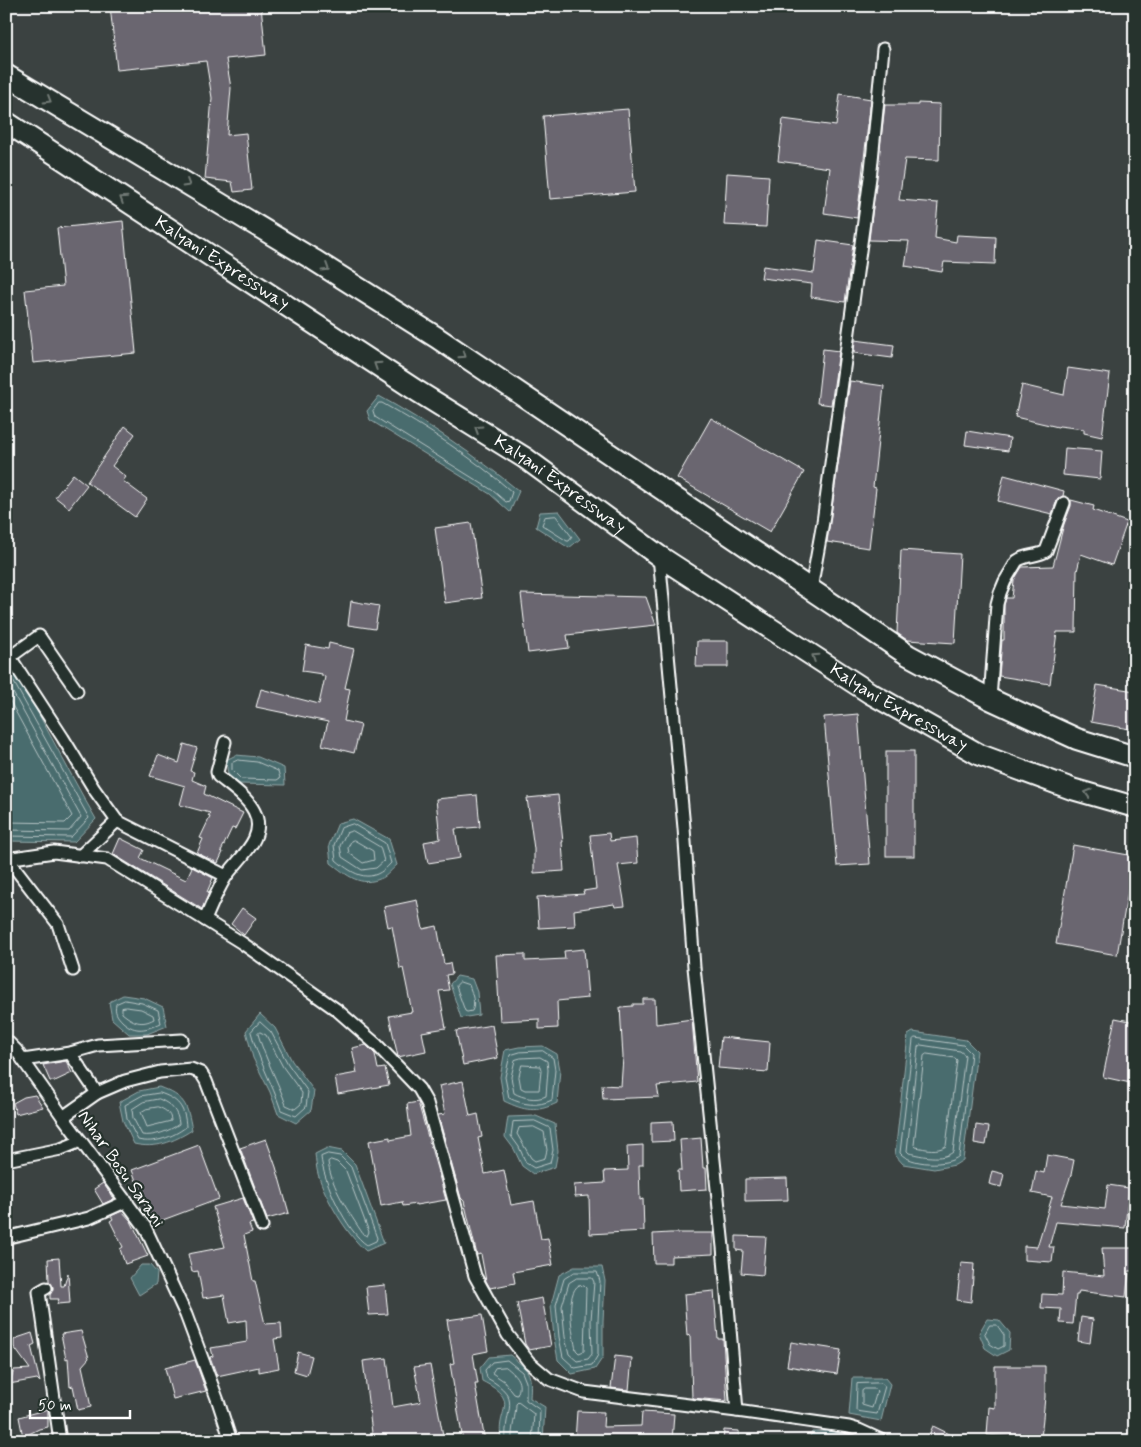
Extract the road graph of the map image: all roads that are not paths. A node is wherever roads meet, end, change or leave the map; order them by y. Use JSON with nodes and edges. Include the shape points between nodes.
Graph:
{"nodes":[{"id":1,"x":883,"y":49,"type":"dead end"},
{"id":2,"x":6,"y":75,"type":"edge"},
{"id":3,"x":6,"y":122,"type":"edge"},
{"id":4,"x":1064,"y":503,"type":"dead end"},
{"id":5,"x":659,"y":556,"type":"junction"},
{"id":6,"x":811,"y":589,"type":"junction"},
{"id":7,"x":8,"y":654,"type":"edge"},
{"id":8,"x":77,"y":691,"type":"dead end"},
{"id":9,"x":990,"y":699,"type":"junction"},
{"id":10,"x":224,"y":742,"type":"dead end"},
{"id":11,"x":1135,"y":757,"type":"edge"},
{"id":12,"x":1135,"y":807,"type":"edge"},
{"id":13,"x":117,"y":821,"type":"junction"},
{"id":14,"x":80,"y":856,"type":"junction"},
{"id":15,"x":7,"y":859,"type":"edge"},
{"id":16,"x":226,"y":876,"type":"junction"},
{"id":17,"x":205,"y":920,"type":"junction"},
{"id":18,"x":73,"y":970,"type":"dead end"},
{"id":19,"x":6,"y":1040,"type":"edge"},
{"id":20,"x":182,"y":1040,"type":"dead end"},
{"id":21,"x":70,"y":1053,"type":"junction"},
{"id":22,"x":23,"y":1060,"type":"junction"},
{"id":23,"x":97,"y":1093,"type":"junction"},
{"id":24,"x":63,"y":1117,"type":"junction"},
{"id":25,"x":81,"y":1140,"type":"junction"},
{"id":26,"x":6,"y":1160,"type":"edge"},
{"id":27,"x":127,"y":1201,"type":"junction"},
{"id":28,"x":262,"y":1226,"type":"dead end"},
{"id":29,"x":9,"y":1237,"type":"dead end"},
{"id":30,"x":46,"y":1288,"type":"dead end"},
{"id":31,"x":737,"y":1411,"type":"junction"},
{"id":32,"x":60,"y":1441,"type":"edge"},
{"id":33,"x":231,"y":1441,"type":"edge"},
{"id":34,"x":883,"y":1441,"type":"edge"}],
"edges":[{"from":1,"to":6,"type":"street","via":[[871,170]]},
{"from":2,"to":6,"type":"highway","one_way":true,"via":[[436,337]]},
{"from":5,"to":3,"type":"highway","name":"Kalyani Expressway","one_way":true,"via":[[525,458],[392,375]]},
{"from":4,"to":9,"type":"street","via":[[1046,552],[1021,557],[1000,593]]},
{"from":12,"to":5,"type":"highway","name":"Kalyani Expressway","one_way":true,"via":[[1072,789],[980,755],[870,693]]},
{"from":5,"to":31,"type":"street"},
{"from":6,"to":9,"type":"highway","via":[[908,655]]},
{"from":7,"to":8,"type":"street","via":[[39,636]]},
{"from":7,"to":13,"type":"street"},
{"from":9,"to":11,"type":"highway","via":[[1077,739]]},
{"from":10,"to":16,"type":"street","via":[[217,766],[218,776],[250,804],[258,828],[252,844]]},
{"from":13,"to":14,"type":"street"},
{"from":13,"to":16,"type":"street"},
{"from":14,"to":15,"type":"street","via":[[54,852]]},
{"from":14,"to":17,"type":"street","via":[[107,860]]},
{"from":15,"to":18,"type":"street","via":[[58,924]]},
{"from":16,"to":17,"type":"street"},
{"from":17,"to":31,"type":"street","via":[[336,1010],[378,1045],[424,1095],[475,1276],[508,1335],[529,1362],[549,1379],[584,1392]]},
{"from":19,"to":22,"type":"street","name":"Nihar Bosu Sarani"},
{"from":20,"to":21,"type":"street","via":[[98,1046]]},
{"from":21,"to":22,"type":"street"},
{"from":21,"to":23,"type":"street"},
{"from":22,"to":24,"type":"street","name":"Nihar Bosu Sarani"},
{"from":23,"to":24,"type":"street"},
{"from":23,"to":28,"type":"street","via":[[125,1081],[160,1072],[191,1069],[201,1073]]},
{"from":24,"to":25,"type":"street","name":"Nihar Bosu Sarani"},
{"from":25,"to":26,"type":"street","via":[[61,1149]]},
{"from":25,"to":27,"type":"street","name":"Nihar Bosu Sarani"},
{"from":27,"to":29,"type":"street","via":[[89,1218]]},
{"from":27,"to":33,"type":"street","name":"Nihar Bosu Sarani","via":[[145,1227],[186,1315]]},
{"from":30,"to":32,"type":"street","via":[[39,1292]]},
{"from":31,"to":34,"type":"street","via":[[850,1427]]}]}
